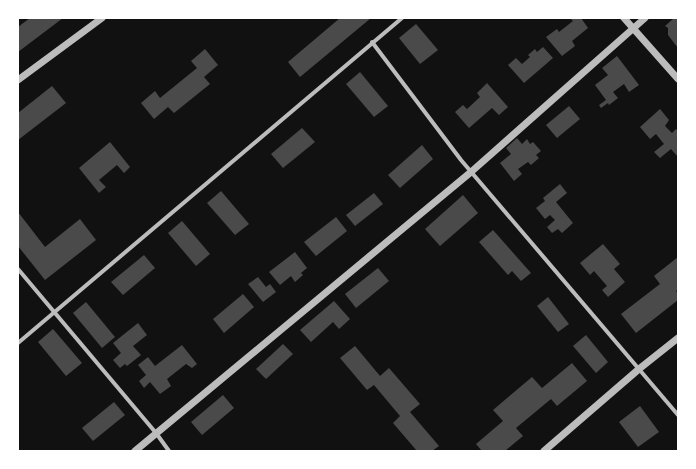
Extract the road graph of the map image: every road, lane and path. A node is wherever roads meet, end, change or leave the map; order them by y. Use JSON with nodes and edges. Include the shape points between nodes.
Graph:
{"nodes":[{"id":1,"x":102,"y":18,"type":"edge"},
{"id":2,"x":402,"y":18,"type":"edge"},
{"id":3,"x":624,"y":18,"type":"edge"},
{"id":4,"x":645,"y":18,"type":"edge"},
{"id":5,"x":632,"y":28,"type":"junction"},
{"id":6,"x":372,"y":42,"type":"junction"},
{"id":7,"x":678,"y":79,"type":"edge"},
{"id":8,"x":18,"y":80,"type":"edge"},
{"id":9,"x":471,"y":172,"type":"junction"},
{"id":10,"x":18,"y":269,"type":"edge"},
{"id":11,"x":54,"y":312,"type":"junction"},
{"id":12,"x":678,"y":338,"type":"edge"},
{"id":13,"x":18,"y":343,"type":"edge"},
{"id":14,"x":639,"y":369,"type":"junction"},
{"id":15,"x":678,"y":415,"type":"edge"},
{"id":16,"x":156,"y":433,"type":"junction"},
{"id":17,"x":135,"y":451,"type":"edge"},
{"id":18,"x":169,"y":451,"type":"edge"},
{"id":19,"x":544,"y":451,"type":"edge"}],
"edges":[{"from":1,"to":8,"type":"street"},
{"from":2,"to":6,"type":"street"},
{"from":3,"to":5,"type":"street"},
{"from":4,"to":5,"type":"street"},
{"from":5,"to":7,"type":"street"},
{"from":5,"to":9,"type":"street"},
{"from":6,"to":9,"type":"street"},
{"from":6,"to":11,"type":"street"},
{"from":9,"to":14,"type":"street"},
{"from":9,"to":16,"type":"street"},
{"from":10,"to":11,"type":"street"},
{"from":11,"to":13,"type":"street"},
{"from":11,"to":16,"type":"street"},
{"from":12,"to":14,"type":"street"},
{"from":14,"to":15,"type":"street"},
{"from":14,"to":19,"type":"street"},
{"from":16,"to":17,"type":"street"},
{"from":16,"to":18,"type":"street"}]}
